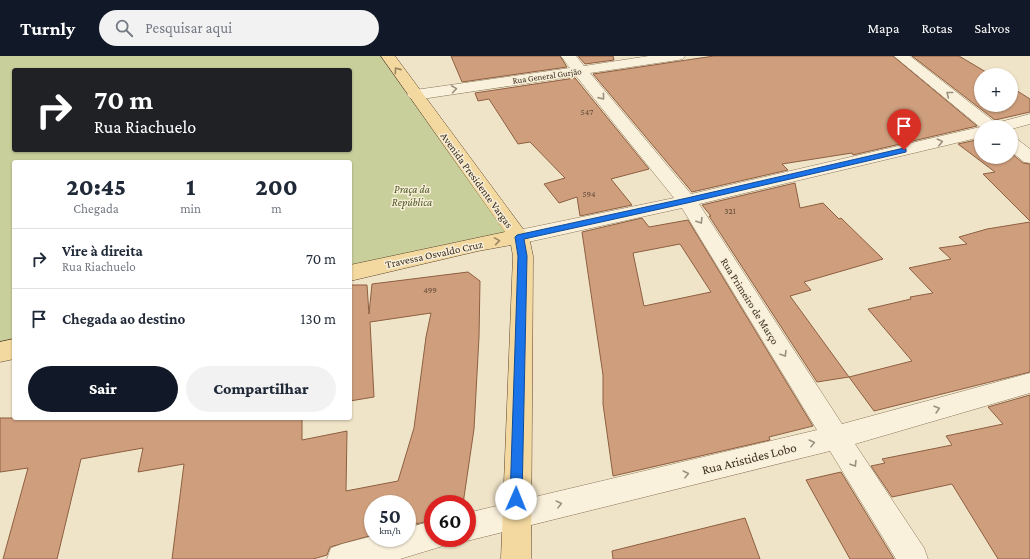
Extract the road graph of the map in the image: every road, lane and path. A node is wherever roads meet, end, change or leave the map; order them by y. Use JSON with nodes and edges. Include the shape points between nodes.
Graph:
{"nodes":[{"id":1,"x":388,"y":56,"type":"edge"},
{"id":2,"x":678,"y":56,"type":"edge"},
{"id":3,"x":901,"y":56,"type":"edge"},
{"id":4,"x":574,"y":63,"type":"edge"},
{"id":5,"x":415,"y":95,"type":"junction"},
{"id":6,"x":1030,"y":119,"type":"edge"},
{"id":7,"x":981,"y":120,"type":"edge"},
{"id":8,"x":1018,"y":122,"type":"edge"},
{"id":9,"x":974,"y":134,"type":"edge"},
{"id":10,"x":1018,"y":149,"type":"edge"},
{"id":11,"x":1030,"y":158,"type":"edge"},
{"id":12,"x":687,"y":201,"type":"junction"},
{"id":13,"x":519,"y":237,"type":"junction"},
{"id":14,"x":352,"y":273,"type":"edge"},
{"id":15,"x":12,"y":349,"type":"edge"},
{"id":16,"x":0,"y":352,"type":"edge"},
{"id":17,"x":1030,"y":383,"type":"edge"},
{"id":18,"x":837,"y":437,"type":"junction"},
{"id":19,"x":516,"y":515,"type":"junction"},
{"id":20,"x":476,"y":525,"type":"edge"},
{"id":21,"x":424,"y":538,"type":"edge"},
{"id":22,"x":342,"y":559,"type":"edge"},
{"id":23,"x":516,"y":559,"type":"edge"},
{"id":24,"x":913,"y":559,"type":"edge"}],
"edges":[{"from":5,"to":1,"type":"main road","name":"Avenida Presidente Vargas","one_way":true},
{"from":2,"to":4,"type":"street","name":"Rua General Gurjão"},
{"from":7,"to":3,"type":"street","one_way":true},
{"from":5,"to":4,"type":"street","name":"Rua General Gurjão","one_way":true},
{"from":4,"to":12,"type":"street","name":"Rua Primeiro de Março","one_way":true},
{"from":5,"to":13,"type":"main road","name":"Avenida Presidente Vargas"},
{"from":6,"to":8,"type":"street"},
{"from":12,"to":9,"type":"street","one_way":true},
{"from":10,"to":11,"type":"street"},
{"from":12,"to":13,"type":"street"},
{"from":12,"to":18,"type":"street","name":"Rua Primeiro de Março","one_way":true},
{"from":14,"to":13,"type":"main road","name":"Travessa Osvaldo Cruz","one_way":true},
{"from":13,"to":19,"type":"main road","name":"Avenida Presidente Vargas","via":[[523,256]]},
{"from":15,"to":16,"type":"main road"},
{"from":18,"to":17,"type":"street","name":"Rua Aristides Lobo","one_way":true},
{"from":19,"to":18,"type":"street","name":"Rua Aristides Lobo","one_way":true},
{"from":18,"to":24,"type":"street","name":"Rua Primeiro de Março","one_way":true},
{"from":19,"to":20,"type":"street","name":"Rua Aristides Lobo"},
{"from":19,"to":23,"type":"main road","name":"Avenida Presidente Vargas"},
{"from":21,"to":22,"type":"street"}]}
